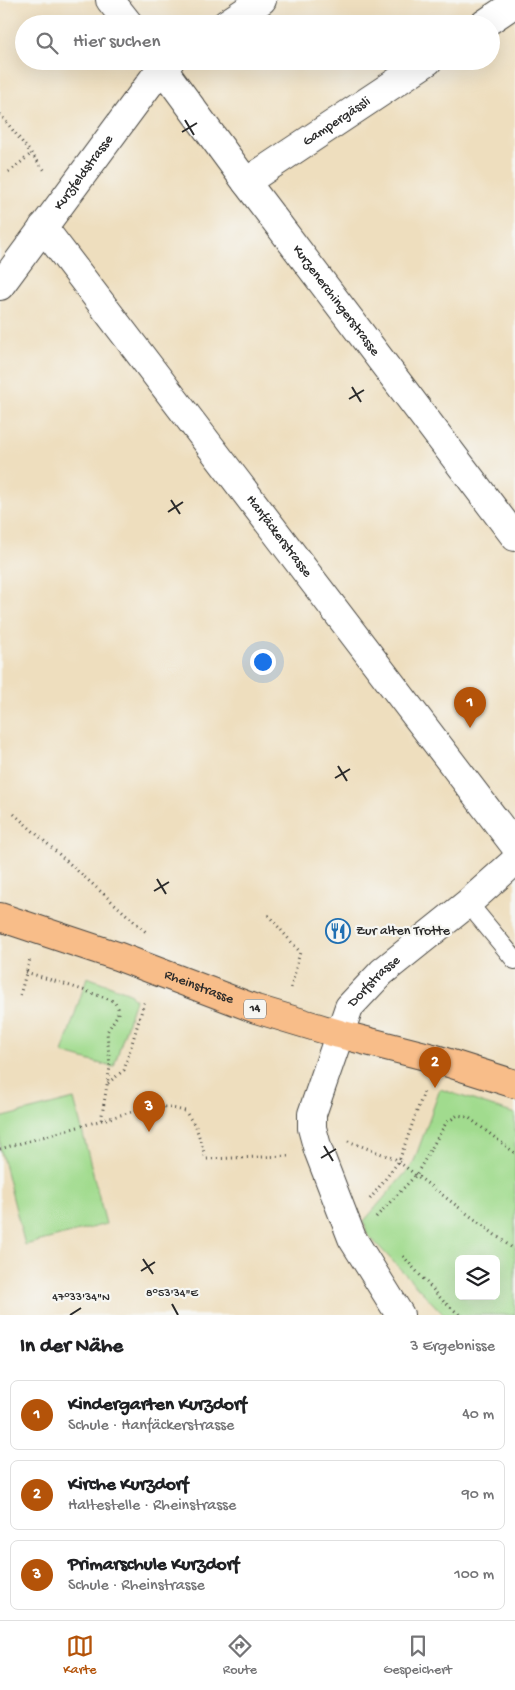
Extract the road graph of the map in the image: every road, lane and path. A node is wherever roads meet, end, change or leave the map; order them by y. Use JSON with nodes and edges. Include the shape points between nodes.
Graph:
{"nodes":[{"id":1,"x":110,"y":0,"type":"edge"},
{"id":2,"x":262,"y":0,"type":"edge"},
{"id":3,"x":515,"y":3,"type":"edge"},
{"id":4,"x":122,"y":15,"type":"edge"},
{"id":5,"x":240,"y":15,"type":"edge"},
{"id":6,"x":497,"y":15,"type":"edge"},
{"id":7,"x":158,"y":70,"type":"edge"},
{"id":8,"x":168,"y":70,"type":"edge"},
{"id":9,"x":414,"y":70,"type":"edge"},
{"id":10,"x":0,"y":114,"type":"edge"},
{"id":11,"x":31,"y":154,"type":"junction"},
{"id":12,"x":9,"y":172,"type":"dead end"},
{"id":13,"x":246,"y":182,"type":"junction"},
{"id":14,"x":67,"y":196,"type":"junction"},
{"id":15,"x":44,"y":227,"type":"junction"},
{"id":16,"x":0,"y":286,"type":"edge"},
{"id":17,"x":515,"y":537,"type":"edge"},
{"id":18,"x":14,"y":814,"type":"dead end"},
{"id":19,"x":515,"y":846,"type":"edge"},
{"id":20,"x":515,"y":861,"type":"edge"},
{"id":21,"x":468,"y":902,"type":"junction"},
{"id":22,"x":268,"y":915,"type":"dead end"},
{"id":23,"x":0,"y":917,"type":"edge"},
{"id":24,"x":153,"y":938,"type":"dead end"},
{"id":25,"x":30,"y":958,"type":"dead end"},
{"id":26,"x":515,"y":960,"type":"edge"},
{"id":27,"x":26,"y":972,"type":"junction"},
{"id":28,"x":291,"y":988,"type":"dead end"},
{"id":29,"x":147,"y":993,"type":"dead end"},
{"id":30,"x":20,"y":995,"type":"dead end"},
{"id":31,"x":339,"y":1034,"type":"junction"},
{"id":32,"x":107,"y":1084,"type":"junction"},
{"id":33,"x":515,"y":1084,"type":"edge"},
{"id":34,"x":425,"y":1087,"type":"dead end"},
{"id":35,"x":101,"y":1121,"type":"junction"},
{"id":36,"x":315,"y":1139,"type":"junction"},
{"id":37,"x":0,"y":1149,"type":"edge"},
{"id":38,"x":515,"y":1153,"type":"edge"},
{"id":39,"x":399,"y":1161,"type":"junction"},
{"id":40,"x":416,"y":1175,"type":"junction"},
{"id":41,"x":367,"y":1203,"type":"dead end"},
{"id":42,"x":371,"y":1222,"type":"dead end"},
{"id":43,"x":515,"y":1250,"type":"edge"},
{"id":44,"x":398,"y":1251,"type":"dead end"},
{"id":45,"x":400,"y":1315,"type":"edge"},
{"id":46,"x":460,"y":1315,"type":"edge"}],
"edges":[{"from":1,"to":4,"type":"street"},
{"from":2,"to":5,"type":"street"},
{"from":3,"to":6,"type":"street"},
{"from":7,"to":14,"type":"street","name":"Kurzfeldstrasse"},
{"from":8,"to":13,"type":"street","name":"Kurzenerchingerstrasse"},
{"from":9,"to":13,"type":"street","name":"Gampergässli"},
{"from":10,"to":11,"type":"path"},
{"from":11,"to":12,"type":"path"},
{"from":11,"to":14,"type":"path"},
{"from":13,"to":17,"type":"street","name":"Kurzenerchingerstrasse"},
{"from":14,"to":15,"type":"street","name":"Kurzfeldstrasse"},
{"from":15,"to":16,"type":"street","name":"Kurzfeldstrasse"},
{"from":15,"to":19,"type":"street","name":"Hanfäckerstrasse"},
{"from":18,"to":24,"type":"path"},
{"from":20,"to":21,"type":"street","name":"Dorfstrasse"},
{"from":21,"to":26,"type":"lane"},
{"from":21,"to":31,"type":"street","name":"Dorfstrasse","via":[[382,972],[349,1007]]},
{"from":22,"to":28,"type":"path","via":[[300,952]]},
{"from":23,"to":31,"type":"main road","name":"Rheinstrasse","number":"14","via":[[117,956],[256,1009]]},
{"from":25,"to":27,"type":"path"},
{"from":27,"to":30,"type":"path"},
{"from":27,"to":32,"type":"path","via":[[116,1003],[118,1014],[107,1032],[110,1067]]},
{"from":29,"to":32,"type":"path","via":[[124,1070]]},
{"from":31,"to":33,"type":"main road","name":"Rheinstrasse","number":"14","via":[[433,1058]]},
{"from":31,"to":36,"type":"street","name":"Dorfstrasse","via":[[312,1114]]},
{"from":32,"to":35,"type":"path"},
{"from":34,"to":39,"type":"path"},
{"from":35,"to":36,"type":"path","via":[[145,1108],[167,1107],[185,1111],[196,1127],[206,1159],[283,1158]]},
{"from":35,"to":37,"type":"path"},
{"from":36,"to":39,"type":"path"},
{"from":36,"to":45,"type":"street","via":[[352,1238]]},
{"from":38,"to":40,"type":"path","via":[[468,1117],[458,1115],[446,1123]]},
{"from":39,"to":40,"type":"path"},
{"from":39,"to":41,"type":"path"},
{"from":40,"to":42,"type":"path"},
{"from":40,"to":43,"type":"path"},
{"from":44,"to":46,"type":"path"}]}
